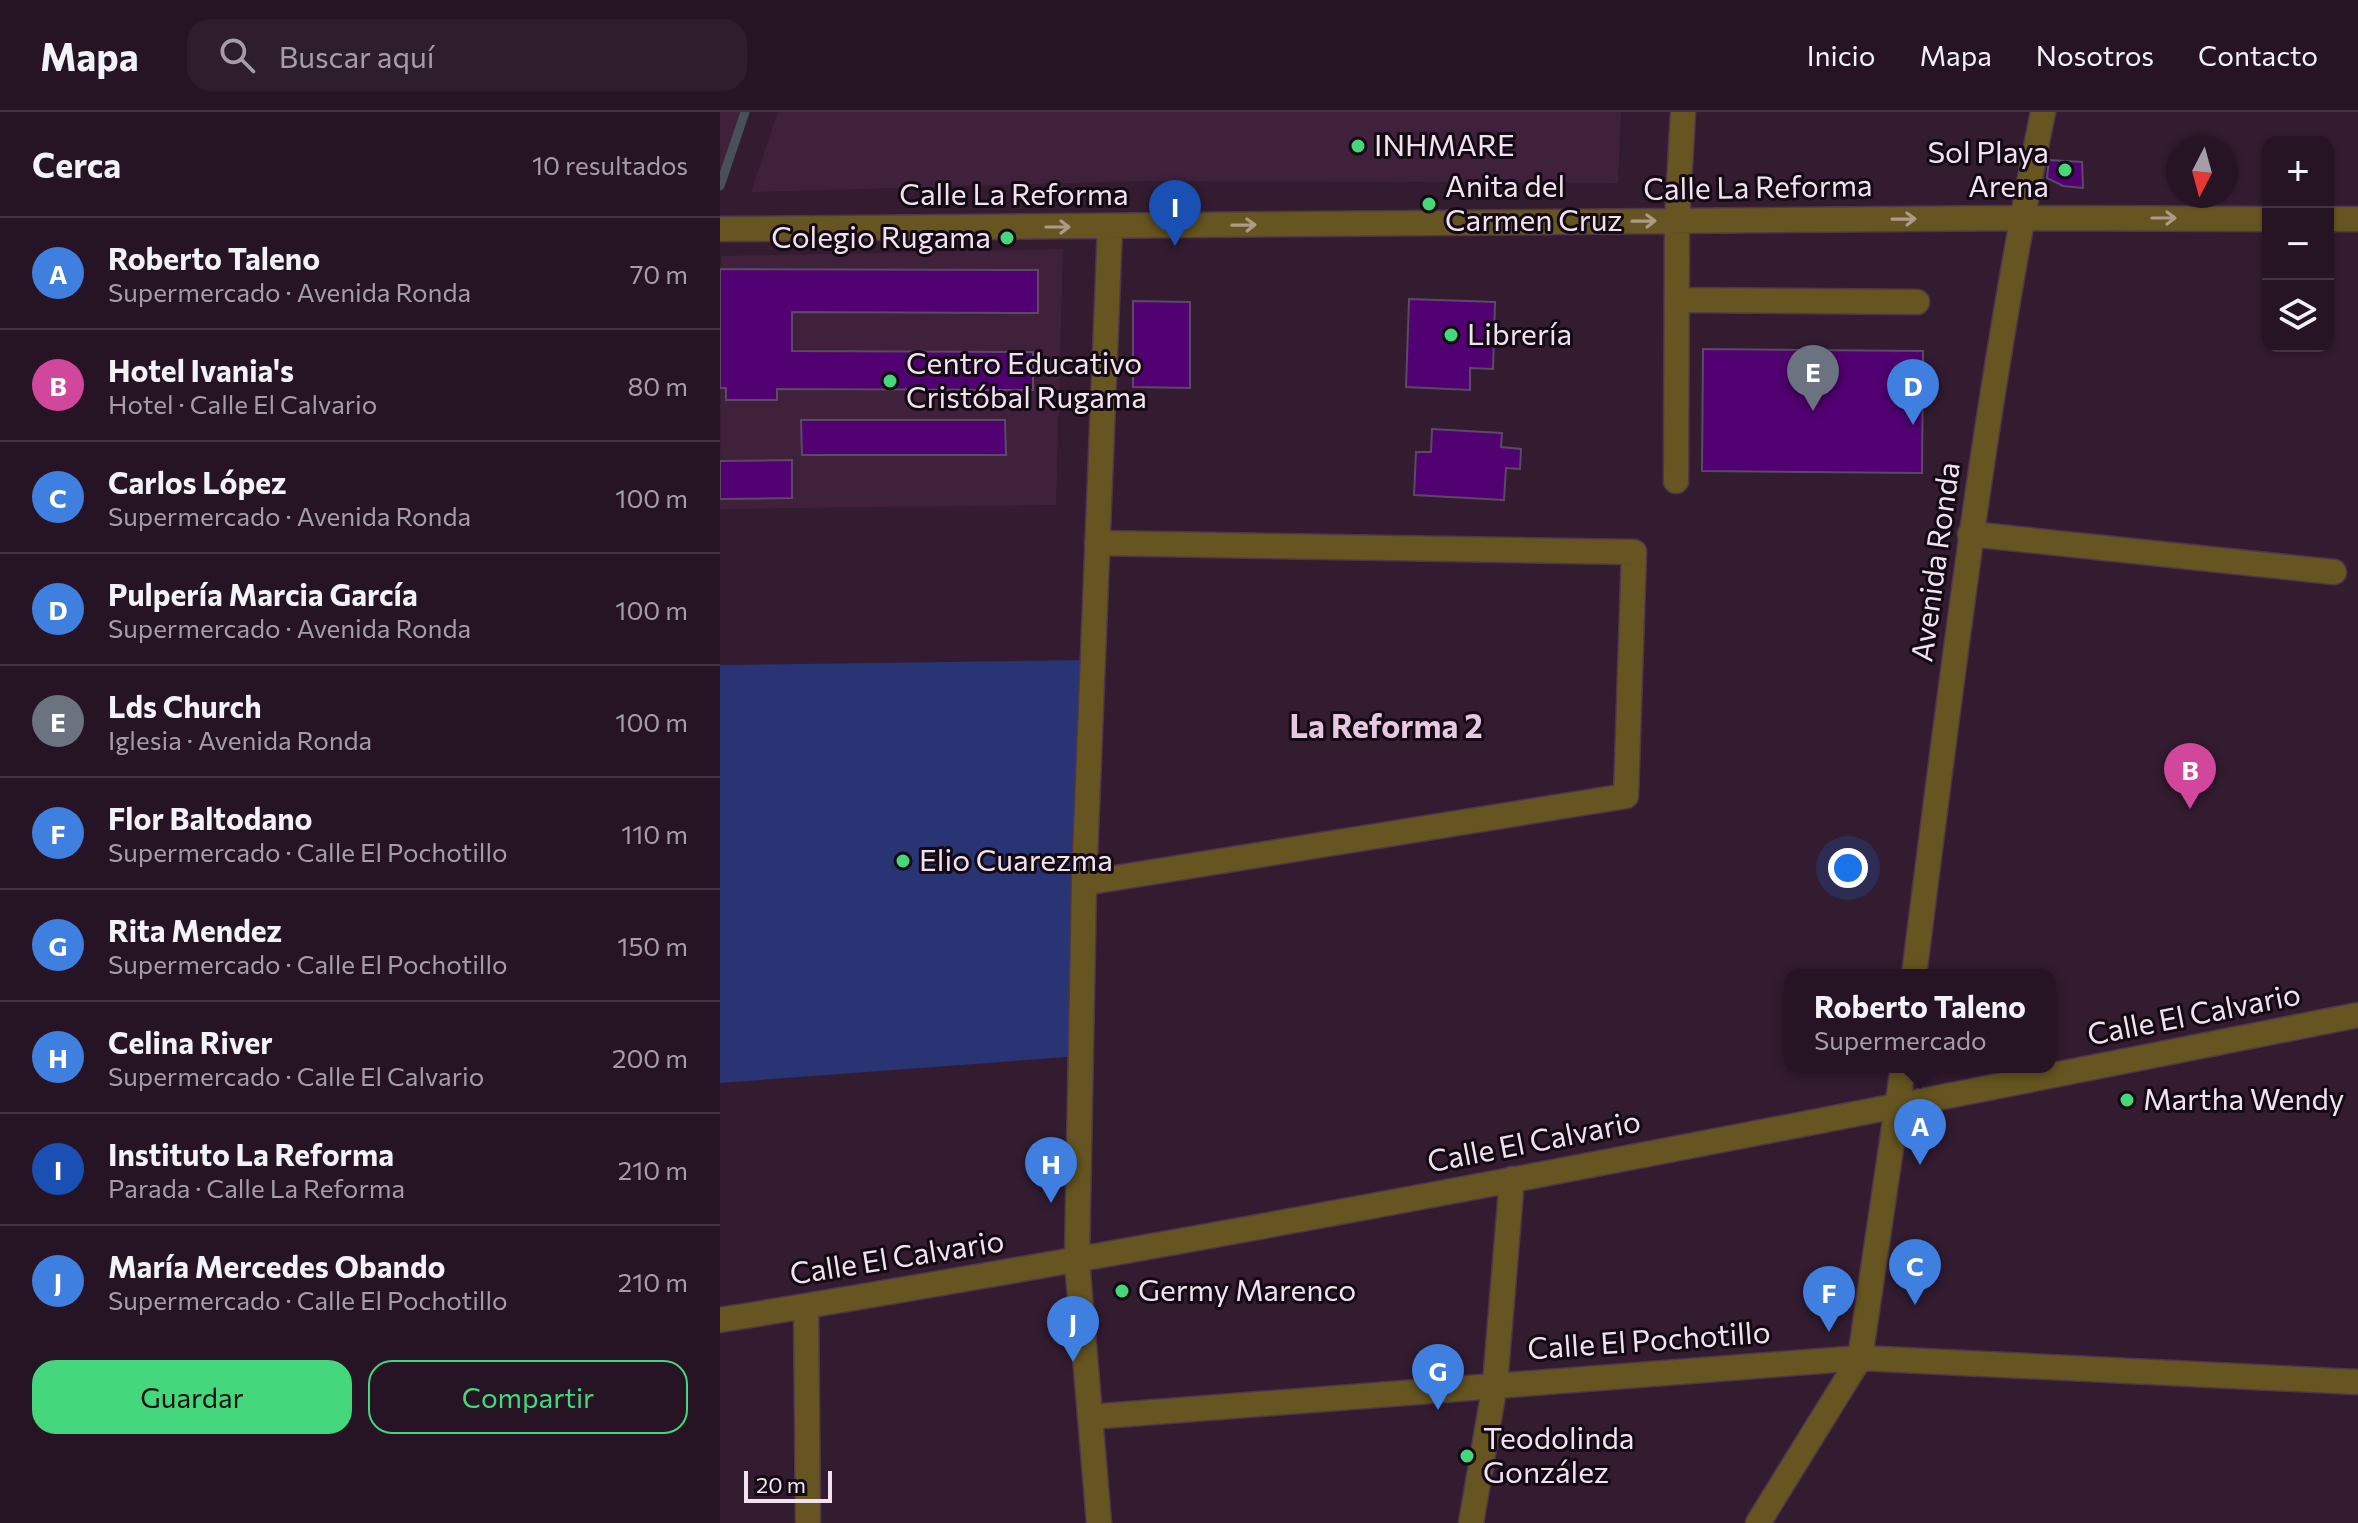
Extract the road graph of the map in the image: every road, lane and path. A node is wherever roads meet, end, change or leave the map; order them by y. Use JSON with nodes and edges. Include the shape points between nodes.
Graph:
{"nodes":[{"id":1,"x":1683,"y":112,"type":"edge"},
{"id":2,"x":2043,"y":112,"type":"edge"},
{"id":3,"x":2021,"y":218,"type":"junction"},
{"id":4,"x":2262,"y":219,"type":"edge"},
{"id":5,"x":2334,"y":219,"type":"edge"},
{"id":6,"x":2358,"y":219,"type":"edge"},
{"id":7,"x":1677,"y":221,"type":"junction"},
{"id":8,"x":1110,"y":227,"type":"junction"},
{"id":9,"x":720,"y":229,"type":"edge"},
{"id":10,"x":1677,"y":300,"type":"junction"},
{"id":11,"x":1917,"y":302,"type":"dead end"},
{"id":12,"x":1676,"y":481,"type":"dead end"},
{"id":13,"x":1970,"y":534,"type":"junction"},
{"id":14,"x":1097,"y":543,"type":"junction"},
{"id":15,"x":2334,"y":572,"type":"dead end"},
{"id":16,"x":1084,"y":883,"type":"junction"},
{"id":17,"x":1915,"y":969,"type":"edge"},
{"id":18,"x":2358,"y":1015,"type":"edge"},
{"id":19,"x":1902,"y":1073,"type":"edge"},
{"id":20,"x":1898,"y":1107,"type":"junction"},
{"id":21,"x":1512,"y":1179,"type":"junction"},
{"id":22,"x":1077,"y":1261,"type":"junction"},
{"id":23,"x":806,"y":1306,"type":"junction"},
{"id":24,"x":720,"y":1320,"type":"edge"},
{"id":25,"x":1860,"y":1358,"type":"junction"},
{"id":26,"x":2358,"y":1382,"type":"edge"},
{"id":27,"x":1495,"y":1384,"type":"junction"},
{"id":28,"x":1090,"y":1417,"type":"junction"},
{"id":29,"x":808,"y":1523,"type":"edge"},
{"id":30,"x":1099,"y":1523,"type":"edge"},
{"id":31,"x":1471,"y":1523,"type":"edge"},
{"id":32,"x":1758,"y":1523,"type":"edge"}],
"edges":[{"from":1,"to":7,"type":"street"},
{"from":2,"to":3,"type":"street","name":"Avenida Ronda"},
{"from":3,"to":4,"type":"street","name":"Calle La Reforma","one_way":true},
{"from":7,"to":3,"type":"street","name":"Calle La Reforma","one_way":true},
{"from":3,"to":13,"type":"street","name":"Avenida Ronda"},
{"from":5,"to":6,"type":"street"},
{"from":8,"to":7,"type":"street","name":"Calle La Reforma","one_way":true},
{"from":7,"to":10,"type":"street"},
{"from":9,"to":8,"type":"street","name":"Calle La Reforma","one_way":true},
{"from":8,"to":14,"type":"street"},
{"from":10,"to":11,"type":"street"},
{"from":10,"to":12,"type":"street"},
{"from":13,"to":15,"type":"street"},
{"from":13,"to":17,"type":"street","name":"Avenida Ronda"},
{"from":14,"to":16,"type":"street"},
{"from":14,"to":16,"type":"street","via":[[1634,552],[1626,796]]},
{"from":16,"to":22,"type":"street"},
{"from":18,"to":20,"type":"street","name":"Calle El Calvario"},
{"from":19,"to":20,"type":"street"},
{"from":20,"to":21,"type":"street","name":"Calle El Calvario"},
{"from":20,"to":25,"type":"street"},
{"from":21,"to":22,"type":"street","name":"Calle El Calvario"},
{"from":21,"to":27,"type":"street"},
{"from":22,"to":23,"type":"street","name":"Calle El Calvario"},
{"from":22,"to":28,"type":"street"},
{"from":23,"to":24,"type":"street","name":"Calle El Calvario"},
{"from":23,"to":29,"type":"street"},
{"from":25,"to":26,"type":"street","name":"Calle El Pochotillo"},
{"from":25,"to":27,"type":"street","name":"Calle El Pochotillo"},
{"from":25,"to":32,"type":"street"},
{"from":27,"to":28,"type":"street","name":"Calle El Pochotillo"},
{"from":27,"to":31,"type":"street"},
{"from":28,"to":30,"type":"street"}]}
